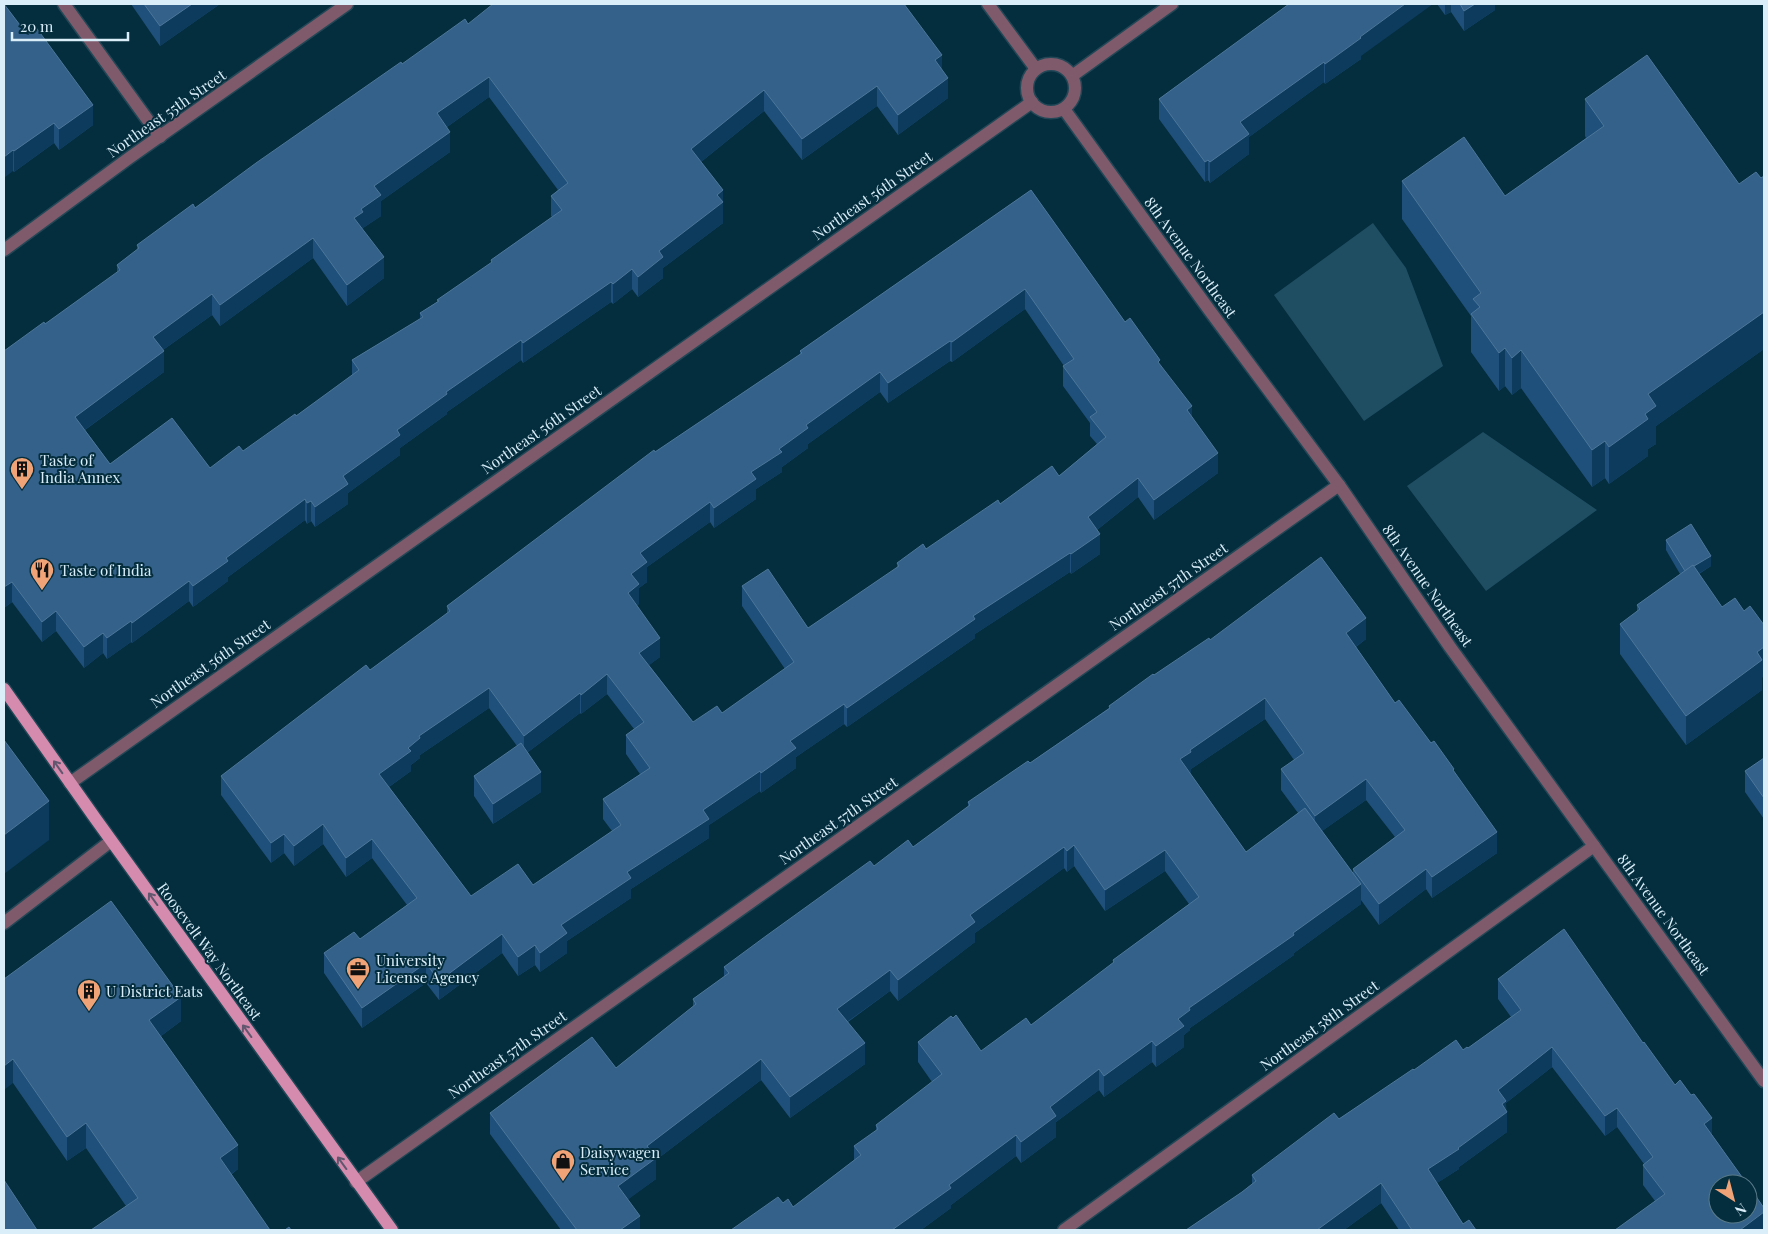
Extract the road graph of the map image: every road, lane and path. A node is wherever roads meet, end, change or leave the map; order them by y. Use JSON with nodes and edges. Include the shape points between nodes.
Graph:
{"nodes":[{"id":1,"x":64,"y":4,"type":"edge"},
{"id":2,"x":347,"y":4,"type":"edge"},
{"id":3,"x":988,"y":4,"type":"edge"},
{"id":4,"x":1172,"y":4,"type":"edge"},
{"id":5,"x":1036,"y":70,"type":"junction"},
{"id":6,"x":1072,"y":76,"type":"junction"},
{"id":7,"x":1032,"y":102,"type":"junction"},
{"id":8,"x":1064,"y":109,"type":"junction"},
{"id":9,"x":160,"y":137,"type":"junction"},
{"id":10,"x":4,"y":250,"type":"edge"},
{"id":11,"x":1339,"y":486,"type":"junction"},
{"id":12,"x":4,"y":689,"type":"edge"},
{"id":13,"x":70,"y":783,"type":"junction"},
{"id":14,"x":111,"y":841,"type":"junction"},
{"id":15,"x":1594,"y":846,"type":"junction"},
{"id":16,"x":4,"y":923,"type":"edge"},
{"id":17,"x":1764,"y":1081,"type":"edge"},
{"id":18,"x":356,"y":1182,"type":"junction"},
{"id":19,"x":392,"y":1230,"type":"edge"},
{"id":20,"x":1064,"y":1230,"type":"edge"}],
"edges":[{"from":1,"to":9,"type":"street"},
{"from":2,"to":9,"type":"street","name":"Northeast 55th Street"},
{"from":3,"to":5,"type":"street"},
{"from":4,"to":6,"type":"street"},
{"from":5,"to":6,"type":"street","via":[[1056,64],[1063,66]]},
{"from":5,"to":7,"type":"street","via":[[1028,84],[1027,93]]},
{"from":6,"to":8,"type":"street","via":[[1075,92]]},
{"from":7,"to":8,"type":"street","via":[[1043,111]]},
{"from":7,"to":13,"type":"street","name":"Northeast 56th Street"},
{"from":8,"to":11,"type":"street","name":"8th Avenue Northeast"},
{"from":9,"to":10,"type":"street","name":"Northeast 55th Street"},
{"from":11,"to":15,"type":"street","name":"8th Avenue Northeast"},
{"from":11,"to":18,"type":"street","name":"Northeast 57th Street"},
{"from":13,"to":12,"type":"main road","name":"Roosevelt Way Northeast","one_way":true},
{"from":13,"to":14,"type":"main road","name":"Roosevelt Way Northeast"},
{"from":14,"to":16,"type":"street"},
{"from":18,"to":14,"type":"main road","name":"Roosevelt Way Northeast","one_way":true},
{"from":15,"to":17,"type":"street","name":"8th Avenue Northeast"},
{"from":15,"to":20,"type":"street","name":"Northeast 58th Street"},
{"from":18,"to":19,"type":"main road","name":"Roosevelt Way Northeast"}]}
